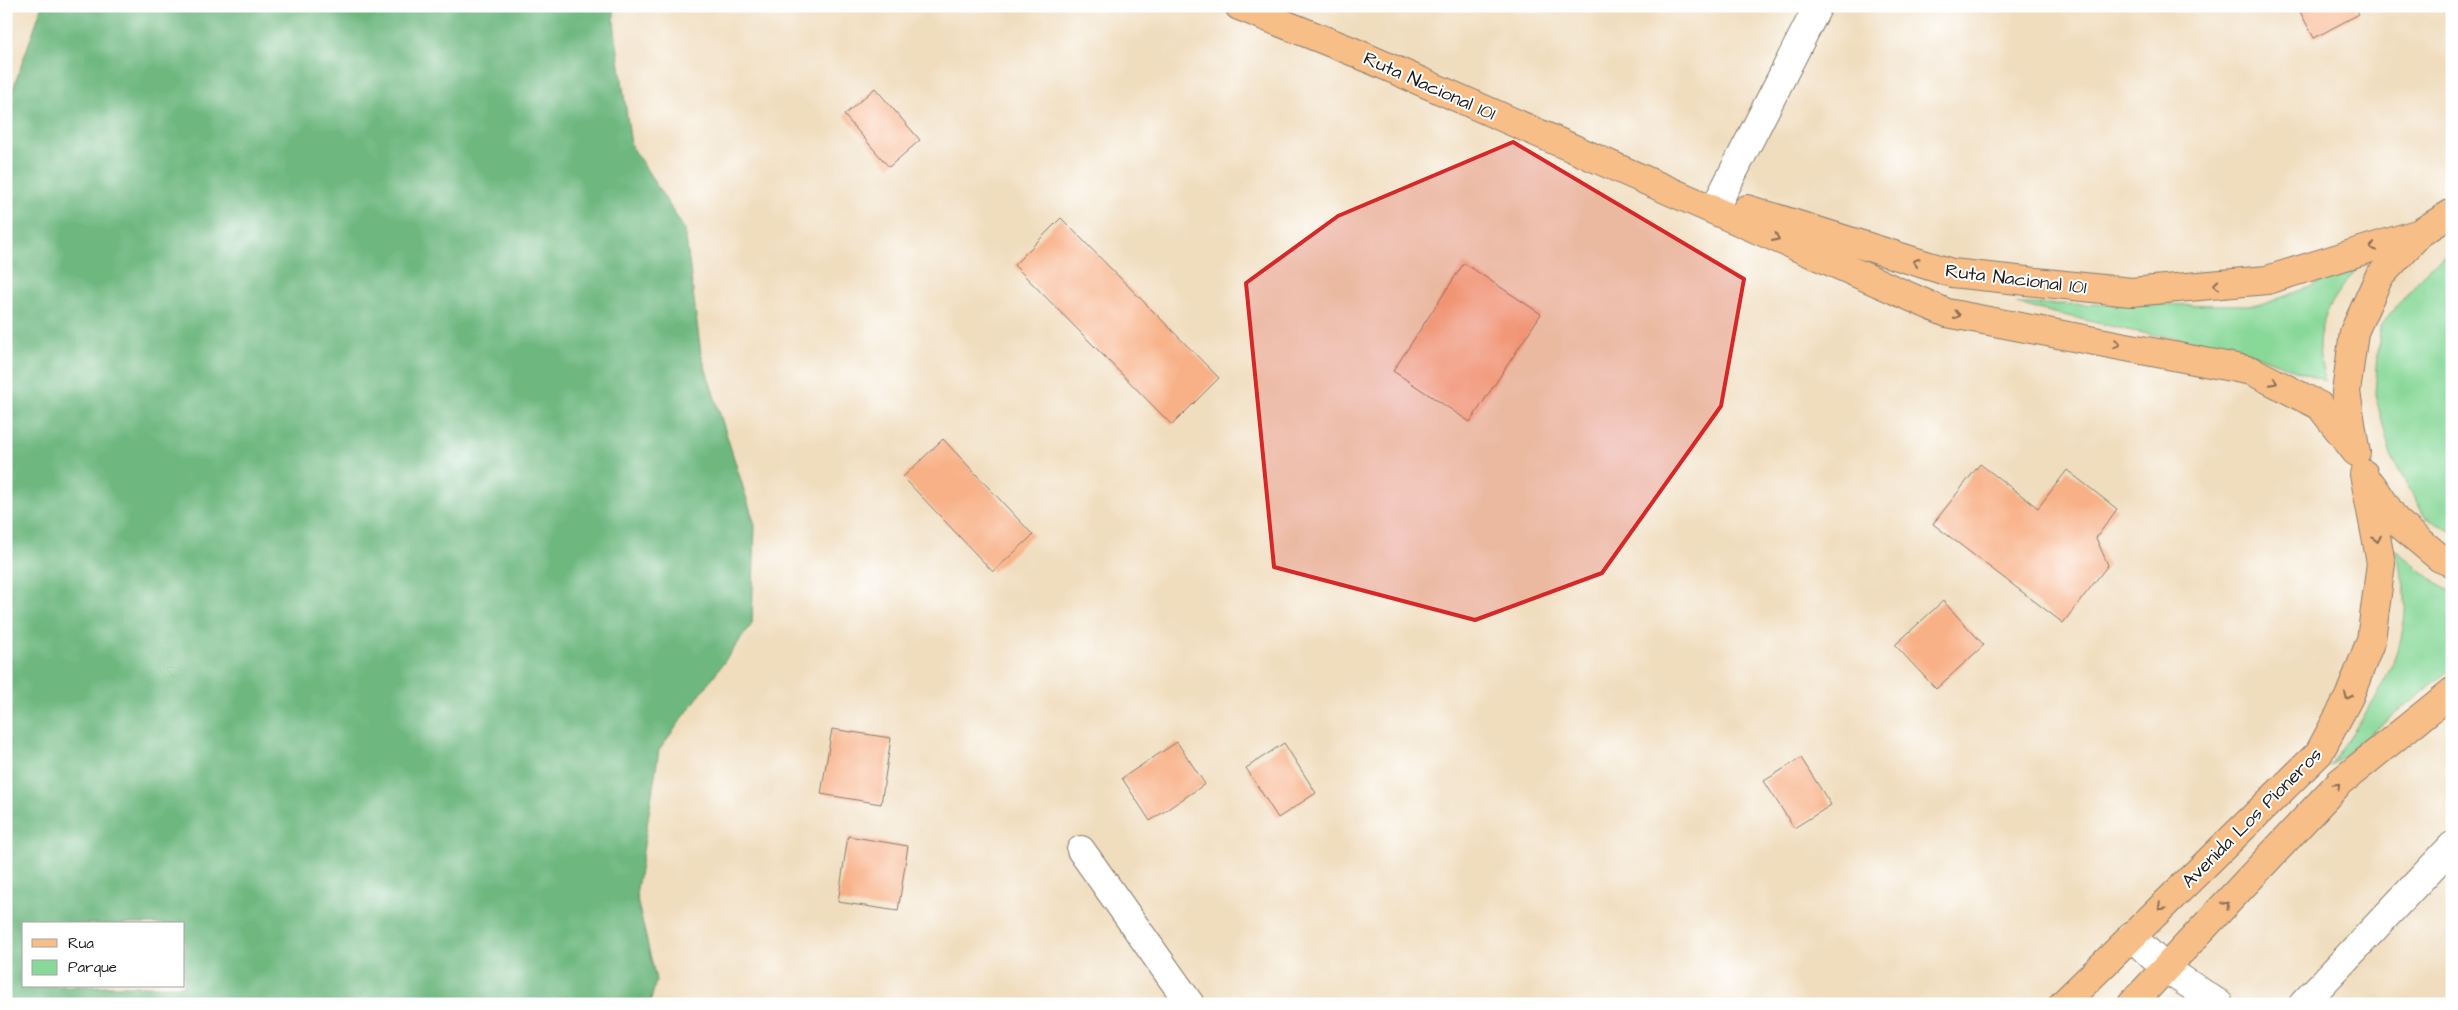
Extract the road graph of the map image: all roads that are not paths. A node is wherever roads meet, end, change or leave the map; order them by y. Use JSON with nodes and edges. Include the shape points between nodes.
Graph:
{"nodes":[{"id":1,"x":1239,"y":6,"type":"edge"},
{"id":2,"x":1818,"y":6,"type":"edge"},
{"id":3,"x":1619,"y":169,"type":"junction"},
{"id":4,"x":1719,"y":200,"type":"junction"},
{"id":5,"x":2452,"y":213,"type":"edge"},
{"id":6,"x":2420,"y":233,"type":"junction"},
{"id":7,"x":2360,"y":463,"type":"junction"},
{"id":8,"x":2452,"y":564,"type":"edge"},
{"id":9,"x":2452,"y":692,"type":"edge"},
{"id":10,"x":2452,"y":846,"type":"edge"},
{"id":11,"x":1081,"y":850,"type":"dead end"},
{"id":12,"x":2131,"y":936,"type":"junction"},
{"id":13,"x":2166,"y":969,"type":"junction"},
{"id":14,"x":1190,"y":1004,"type":"edge"},
{"id":15,"x":2063,"y":1004,"type":"edge"},
{"id":16,"x":2132,"y":1004,"type":"edge"},
{"id":17,"x":2219,"y":1004,"type":"edge"},
{"id":18,"x":2303,"y":1004,"type":"edge"}],
"edges":[{"from":1,"to":3,"type":"main road","name":"Ruta Nacional 101","via":[[1354,52]]},
{"from":2,"to":4,"type":"street"},
{"from":3,"to":4,"type":"main road","name":"Ruta Nacional 101"},
{"from":3,"to":7,"type":"main road","name":"Ruta Nacional 101","one_way":true,"via":[[1947,313],[2252,370],[2320,406]]},
{"from":6,"to":4,"type":"main road","name":"Ruta Nacional 101","one_way":true,"via":[[2267,280],[2131,292],[1952,273]]},
{"from":5,"to":6,"type":"main road"},
{"from":6,"to":7,"type":"main road","name":"Avenida Los Pioneros","via":[[2379,277],[2354,332],[2346,392]]},
{"from":7,"to":8,"type":"main road","name":"Ruta Nacional 101","via":[[2396,521],[2440,558]]},
{"from":7,"to":12,"type":"main road","name":"Avenida Los Pioneros","one_way":true,"via":[[2382,563],[2370,640],[2349,696],[2319,754]]},
{"from":13,"to":9,"type":"main road","name":"Avenida Los Pioneros","one_way":true,"via":[[2339,783]]},
{"from":10,"to":18,"type":"street"},
{"from":11,"to":14,"type":"street"},
{"from":12,"to":13,"type":"street"},
{"from":12,"to":15,"type":"main road","name":"Avenida Los Pioneros"},
{"from":13,"to":16,"type":"main road","name":"Avenida Los Pioneros"},
{"from":13,"to":17,"type":"street"}]}
